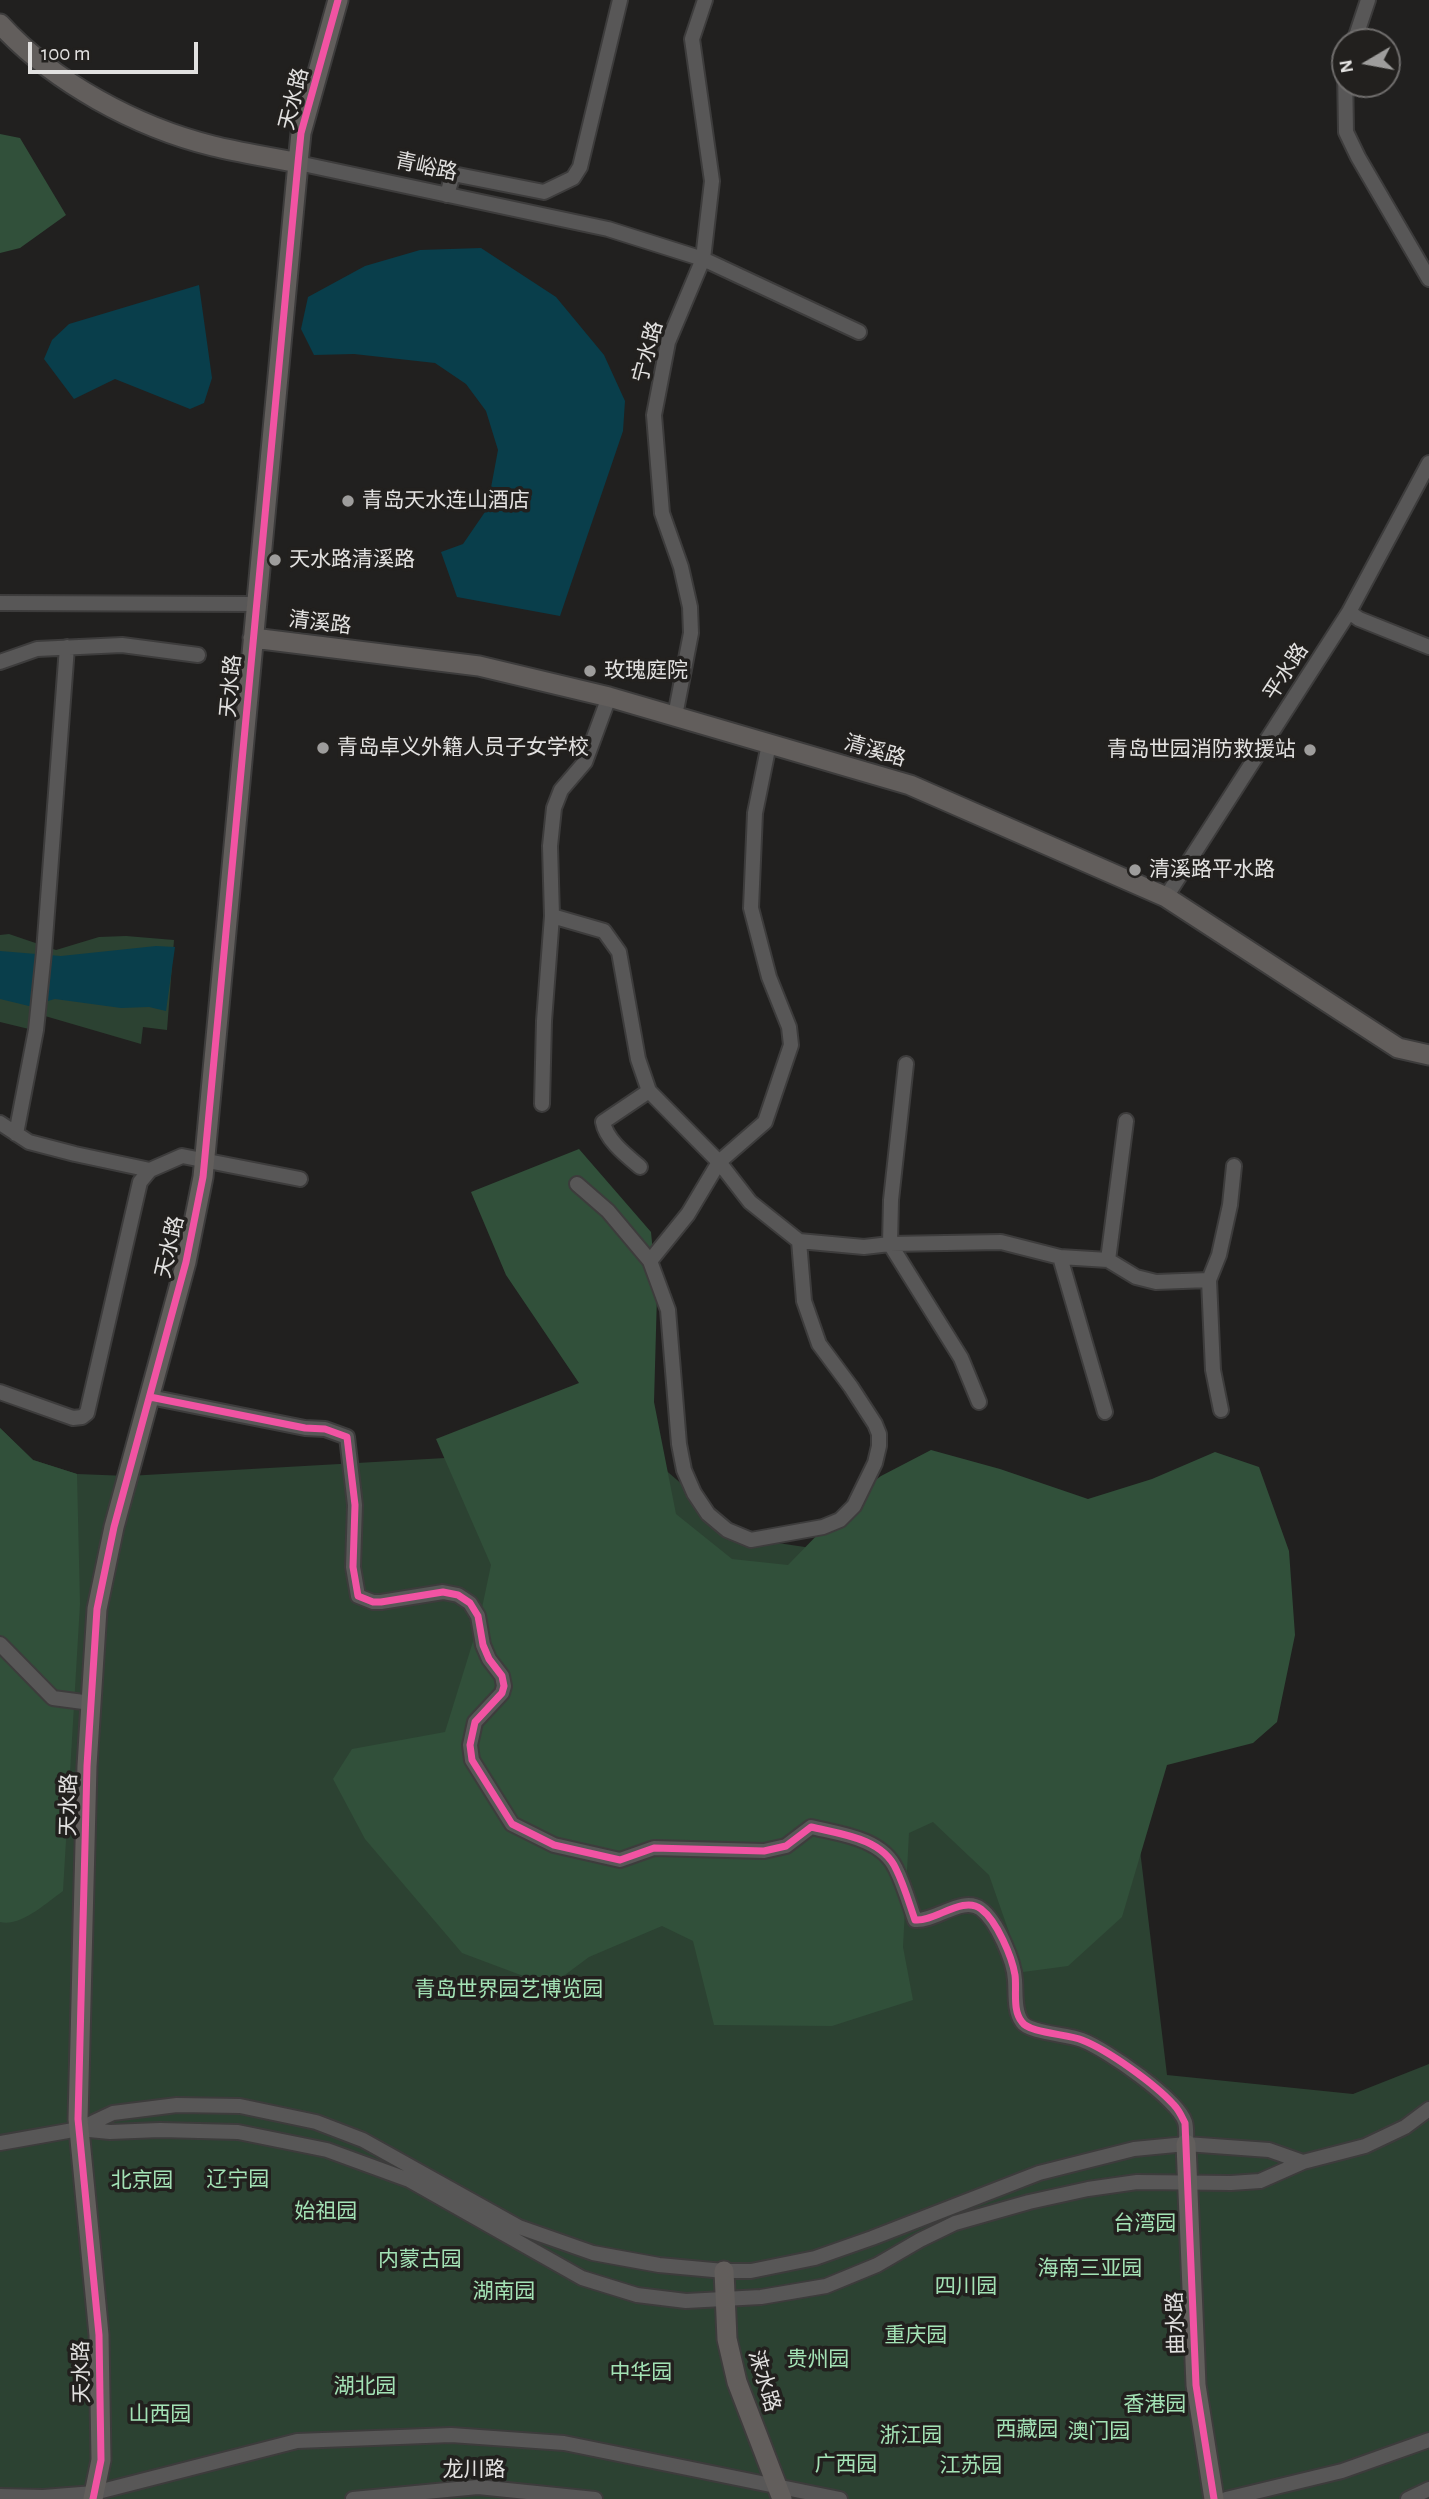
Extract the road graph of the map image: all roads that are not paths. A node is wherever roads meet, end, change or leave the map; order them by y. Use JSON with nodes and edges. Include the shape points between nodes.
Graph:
{"nodes":[{"id":1,"x":338,"y":0,"type":"edge"},
{"id":2,"x":620,"y":0,"type":"edge"},
{"id":3,"x":705,"y":0,"type":"edge"},
{"id":4,"x":1368,"y":0,"type":"edge"},
{"id":5,"x":0,"y":24,"type":"edge"},
{"id":6,"x":1359,"y":28,"type":"edge"},
{"id":7,"x":1345,"y":98,"type":"edge"},
{"id":8,"x":298,"y":163,"type":"junction"},
{"id":9,"x":447,"y":195,"type":"junction"},
{"id":10,"x":703,"y":259,"type":"junction"},
{"id":11,"x":1429,"y":279,"type":"edge"},
{"id":12,"x":859,"y":332,"type":"dead end"},
{"id":13,"x":1429,"y":463,"type":"edge"},
{"id":14,"x":0,"y":603,"type":"edge"},
{"id":15,"x":256,"y":604,"type":"junction"},
{"id":16,"x":1349,"y":612,"type":"junction"},
{"id":17,"x":253,"y":638,"type":"junction"},
{"id":18,"x":67,"y":647,"type":"junction"},
{"id":19,"x":1429,"y":647,"type":"edge"},
{"id":20,"x":198,"y":655,"type":"dead end"},
{"id":21,"x":0,"y":662,"type":"edge"},
{"id":22,"x":609,"y":697,"type":"junction"},
{"id":23,"x":676,"y":716,"type":"junction"},
{"id":24,"x":769,"y":744,"type":"junction"},
{"id":25,"x":1166,"y":897,"type":"junction"},
{"id":26,"x":552,"y":916,"type":"junction"},
{"id":27,"x":1429,"y":1055,"type":"edge"},
{"id":28,"x":906,"y":1065,"type":"dead end"},
{"id":29,"x":649,"y":1091,"type":"junction"},
{"id":30,"x":542,"y":1104,"type":"dead end"},
{"id":31,"x":1126,"y":1121,"type":"dead end"},
{"id":32,"x":0,"y":1123,"type":"edge"},
{"id":33,"x":16,"y":1133,"type":"junction"},
{"id":34,"x":205,"y":1160,"type":"junction"},
{"id":35,"x":719,"y":1162,"type":"junction"},
{"id":36,"x":1234,"y":1166,"type":"dead end"},
{"id":37,"x":640,"y":1167,"type":"dead end"},
{"id":38,"x":150,"y":1170,"type":"junction"},
{"id":39,"x":300,"y":1179,"type":"dead end"},
{"id":40,"x":577,"y":1184,"type":"dead end"},
{"id":41,"x":799,"y":1241,"type":"junction"},
{"id":42,"x":890,"y":1244,"type":"junction"},
{"id":43,"x":1060,"y":1257,"type":"junction"},
{"id":44,"x":1108,"y":1260,"type":"junction"},
{"id":45,"x":650,"y":1261,"type":"junction"},
{"id":46,"x":1209,"y":1280,"type":"junction"},
{"id":47,"x":0,"y":1392,"type":"edge"},
{"id":48,"x":149,"y":1397,"type":"junction"},
{"id":49,"x":979,"y":1402,"type":"dead end"},
{"id":50,"x":1221,"y":1410,"type":"dead end"},
{"id":51,"x":1105,"y":1412,"type":"dead end"},
{"id":52,"x":0,"y":1644,"type":"edge"},
{"id":53,"x":91,"y":1703,"type":"junction"},
{"id":54,"x":1429,"y":2109,"type":"edge"},
{"id":55,"x":79,"y":2129,"type":"junction"},
{"id":56,"x":0,"y":2143,"type":"edge"},
{"id":57,"x":1186,"y":2144,"type":"junction"},
{"id":58,"x":1303,"y":2162,"type":"junction"},
{"id":59,"x":1188,"y":2183,"type":"junction"},
{"id":60,"x":724,"y":2271,"type":"junction"},
{"id":61,"x":726,"y":2300,"type":"junction"},
{"id":62,"x":1429,"y":2440,"type":"edge"},
{"id":63,"x":1429,"y":2489,"type":"edge"},
{"id":64,"x":779,"y":2492,"type":"edge"},
{"id":65,"x":0,"y":2496,"type":"edge"},
{"id":66,"x":94,"y":2496,"type":"edge"},
{"id":67,"x":353,"y":2499,"type":"edge"},
{"id":68,"x":595,"y":2499,"type":"edge"},
{"id":69,"x":840,"y":2499,"type":"edge"},
{"id":70,"x":1214,"y":2499,"type":"edge"},
{"id":71,"x":1226,"y":2499,"type":"edge"},
{"id":72,"x":1408,"y":2499,"type":"edge"}],
"edges":[{"from":1,"to":8,"type":"street","name":"天水路","via":[[301,133]]},
{"from":2,"to":9,"type":"street","via":[[580,167],[573,178],[544,192],[453,174]]},
{"from":3,"to":10,"type":"street","name":"宁水路","via":[[692,39],[712,181]]},
{"from":4,"to":6,"type":"street"},
{"from":5,"to":8,"type":"street","name":"青峪路","via":[[19,45],[75,86],[130,117],[211,146]]},
{"from":7,"to":11,"type":"street","via":[[1346,132]]},
{"from":8,"to":9,"type":"street","name":"青峪路"},
{"from":8,"to":15,"type":"street","name":"天水路"},
{"from":9,"to":10,"type":"street","name":"青峪路","via":[[608,229]]},
{"from":10,"to":12,"type":"street","name":"青峪路"},
{"from":10,"to":23,"type":"street","name":"宁水路","via":[[668,342],[654,415],[662,513],[690,607],[691,633]]},
{"from":13,"to":16,"type":"street","name":"平水路"},
{"from":14,"to":15,"type":"street"},
{"from":15,"to":17,"type":"street","name":"天水路"},
{"from":16,"to":19,"type":"street"},
{"from":16,"to":25,"type":"street","name":"平水路"},
{"from":17,"to":22,"type":"street","name":"清溪路","via":[[479,666]]},
{"from":17,"to":34,"type":"street","name":"天水路"},
{"from":18,"to":20,"type":"street","via":[[122,645]]},
{"from":18,"to":21,"type":"street","via":[[37,649]]},
{"from":18,"to":33,"type":"street","via":[[36,1030]]},
{"from":22,"to":23,"type":"street","name":"清溪路"},
{"from":22,"to":26,"type":"street","via":[[585,762],[561,790],[554,808]]},
{"from":23,"to":24,"type":"street","name":"清溪路"},
{"from":24,"to":25,"type":"street","name":"清溪路","via":[[910,785]]},
{"from":24,"to":35,"type":"street","via":[[755,813],[751,908],[791,1045],[765,1122]]},
{"from":25,"to":27,"type":"street","name":"清溪路","via":[[1398,1048]]},
{"from":26,"to":29,"type":"street","via":[[604,931],[619,952],[638,1059]]},
{"from":26,"to":30,"type":"street"},
{"from":28,"to":42,"type":"street"},
{"from":29,"to":35,"type":"street"},
{"from":29,"to":37,"type":"street","via":[[603,1122],[604,1129]]},
{"from":31,"to":44,"type":"street"},
{"from":32,"to":33,"type":"street"},
{"from":33,"to":38,"type":"street","via":[[29,1142]]},
{"from":34,"to":38,"type":"street","via":[[182,1156]]},
{"from":34,"to":39,"type":"street"},
{"from":34,"to":48,"type":"street","name":"天水路","via":[[186,1262]]},
{"from":35,"to":41,"type":"street","via":[[750,1202]]},
{"from":35,"to":45,"type":"street","via":[[688,1214]]},
{"from":36,"to":46,"type":"street","via":[[1230,1205]]},
{"from":38,"to":47,"type":"street","via":[[140,1182],[87,1413],[73,1418]]},
{"from":40,"to":45,"type":"street"},
{"from":41,"to":42,"type":"street","via":[[864,1247]]},
{"from":41,"to":45,"type":"street","via":[[804,1301],[818,1344],[875,1424],[879,1446],[855,1506],[841,1520],[751,1540],[727,1531],[708,1514],[684,1470],[668,1310]]},
{"from":42,"to":43,"type":"street","via":[[1001,1242]]},
{"from":42,"to":49,"type":"street","via":[[961,1358]]},
{"from":43,"to":44,"type":"street"},
{"from":43,"to":51,"type":"street"},
{"from":44,"to":46,"type":"street","via":[[1136,1277],[1156,1282]]},
{"from":46,"to":50,"type":"street","via":[[1213,1370]]},
{"from":48,"to":53,"type":"street","name":"天水路","via":[[97,1609]]},
{"from":48,"to":57,"type":"street","via":[[347,1437],[358,1596],[381,1602],[443,1592],[470,1603],[478,1616],[486,1652],[504,1686],[475,1722],[472,1760],[512,1824],[554,1845],[620,1860],[654,1848],[764,1851],[786,1846],[811,1827],[874,1845],[896,1867],[915,1920],[959,1907],[981,1908],[1009,1953],[1023,2024],[1036,2032],[1084,2041],[1134,2072],[1176,2106],[1185,2123]]},
{"from":52,"to":53,"type":"street","via":[[53,1698]]},
{"from":53,"to":55,"type":"street","name":"天水路"},
{"from":54,"to":58,"type":"street","via":[[1405,2127],[1365,2146]]},
{"from":55,"to":56,"type":"street"},
{"from":55,"to":60,"type":"street","via":[[113,2113],[177,2105],[240,2106],[316,2122],[363,2140],[519,2227],[593,2253]]},
{"from":55,"to":61,"type":"street","via":[[238,2132],[327,2150],[409,2180],[582,2278],[637,2295]]},
{"from":55,"to":66,"type":"street","name":"天水路","via":[[99,2335],[100,2460]]},
{"from":57,"to":58,"type":"street","via":[[1269,2150]]},
{"from":57,"to":59,"type":"street","name":"曲水路"},
{"from":57,"to":60,"type":"street","via":[[1134,2149],[1039,2173],[815,2258],[751,2271]]},
{"from":58,"to":59,"type":"street","via":[[1260,2181]]},
{"from":59,"to":61,"type":"street","via":[[1137,2182],[1029,2202],[955,2223],[877,2265],[826,2286]]},
{"from":59,"to":70,"type":"street","name":"曲水路","via":[[1196,2385]]},
{"from":60,"to":61,"type":"street","name":"涞水路"},
{"from":61,"to":64,"type":"street","name":"涞水路","via":[[727,2339],[737,2382]]},
{"from":62,"to":71,"type":"street","via":[[1342,2471]]},
{"from":63,"to":72,"type":"street"},
{"from":64,"to":66,"type":"street","via":[[564,2443],[451,2435],[297,2441]]},
{"from":64,"to":69,"type":"street"},
{"from":65,"to":66,"type":"street"},
{"from":67,"to":68,"type":"street","name":"龙川路","via":[[478,2487]]}]}
